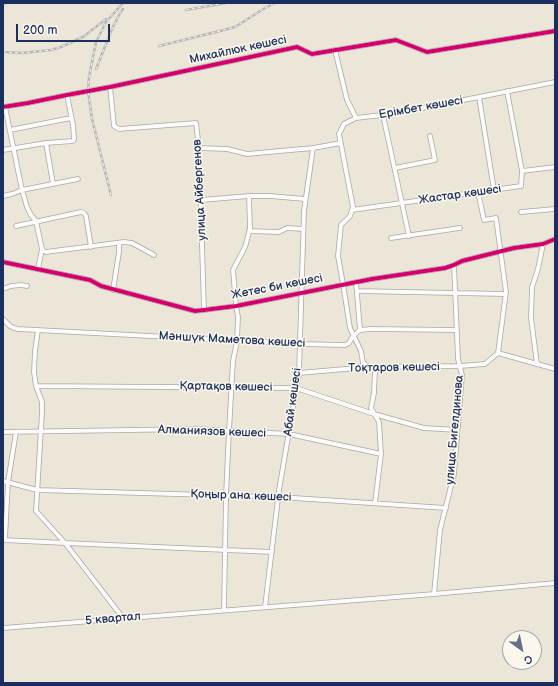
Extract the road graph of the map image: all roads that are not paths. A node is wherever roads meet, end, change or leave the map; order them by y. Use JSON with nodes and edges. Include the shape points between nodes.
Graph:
{"nodes":[{"id":1,"x":555,"y":31,"type":"edge"},
{"id":2,"x":336,"y":50,"type":"junction"},
{"id":3,"x":555,"y":82,"type":"edge"},
{"id":4,"x":110,"y":87,"type":"junction"},
{"id":5,"x":507,"y":92,"type":"junction"},
{"id":6,"x":67,"y":95,"type":"junction"},
{"id":7,"x":479,"y":97,"type":"junction"},
{"id":8,"x":4,"y":107,"type":"edge"},
{"id":9,"x":383,"y":114,"type":"junction"},
{"id":10,"x":71,"y":118,"type":"junction"},
{"id":11,"x":356,"y":118,"type":"junction"},
{"id":12,"x":10,"y":130,"type":"junction"},
{"id":13,"x":430,"y":136,"type":"dead end"},
{"id":14,"x":46,"y":143,"type":"junction"},
{"id":15,"x":341,"y":143,"type":"junction"},
{"id":16,"x":199,"y":148,"type":"junction"},
{"id":17,"x":313,"y":148,"type":"junction"},
{"id":18,"x":14,"y":149,"type":"junction"},
{"id":19,"x":3,"y":150,"type":"edge"},
{"id":20,"x":555,"y":167,"type":"edge"},
{"id":21,"x":395,"y":168,"type":"junction"},
{"id":22,"x":522,"y":171,"type":"junction"},
{"id":23,"x":78,"y":179,"type":"dead end"},
{"id":24,"x":53,"y":184,"type":"junction"},
{"id":25,"x":22,"y":190,"type":"junction"},
{"id":26,"x":494,"y":190,"type":"junction"},
{"id":27,"x":478,"y":192,"type":"junction"},
{"id":28,"x":3,"y":196,"type":"edge"},
{"id":29,"x":249,"y":196,"type":"junction"},
{"id":30,"x":306,"y":199,"type":"junction"},
{"id":31,"x":201,"y":200,"type":"junction"},
{"id":32,"x":403,"y":204,"type":"junction"},
{"id":33,"x":555,"y":209,"type":"edge"},
{"id":34,"x":352,"y":210,"type":"junction"},
{"id":35,"x":521,"y":212,"type":"dead end"},
{"id":36,"x":36,"y":221,"type":"junction"},
{"id":37,"x":16,"y":226,"type":"dead end"},
{"id":38,"x":460,"y":228,"type":"dead end"},
{"id":39,"x":303,"y":229,"type":"junction"},
{"id":40,"x":249,"y":231,"type":"junction"},
{"id":41,"x":409,"y":236,"type":"junction"},
{"id":42,"x":391,"y":238,"type":"dead end"},
{"id":43,"x":555,"y":239,"type":"edge"},
{"id":44,"x":119,"y":243,"type":"junction"},
{"id":45,"x":543,"y":244,"type":"junction"},
{"id":46,"x":90,"y":247,"type":"junction"},
{"id":47,"x":42,"y":249,"type":"junction"},
{"id":48,"x":500,"y":252,"type":"junction"},
{"id":49,"x":154,"y":255,"type":"dead end"},
{"id":50,"x":3,"y":262,"type":"edge"},
{"id":51,"x":454,"y":265,"type":"junction"},
{"id":52,"x":38,"y":269,"type":"junction"},
{"id":53,"x":356,"y":282,"type":"junction"},
{"id":54,"x":343,"y":284,"type":"junction"},
{"id":55,"x":27,"y":286,"type":"dead end"},
{"id":56,"x":3,"y":289,"type":"edge"},
{"id":57,"x":113,"y":290,"type":"junction"},
{"id":58,"x":357,"y":291,"type":"junction"},
{"id":59,"x":301,"y":293,"type":"junction"},
{"id":60,"x":456,"y":293,"type":"junction"},
{"id":61,"x":505,"y":294,"type":"junction"},
{"id":62,"x":236,"y":306,"type":"junction"},
{"id":63,"x":204,"y":310,"type":"junction"},
{"id":64,"x":3,"y":319,"type":"edge"},
{"id":65,"x":38,"y":330,"type":"junction"},
{"id":66,"x":360,"y":330,"type":"junction"},
{"id":67,"x":457,"y":330,"type":"junction"},
{"id":68,"x":353,"y":336,"type":"junction"},
{"id":69,"x":237,"y":341,"type":"junction"},
{"id":70,"x":300,"y":344,"type":"junction"},
{"id":71,"x":498,"y":353,"type":"junction"},
{"id":72,"x":537,"y":364,"type":"junction"},
{"id":73,"x":460,"y":366,"type":"junction"},
{"id":74,"x":368,"y":367,"type":"junction"},
{"id":75,"x":555,"y":369,"type":"edge"},
{"id":76,"x":299,"y":373,"type":"junction"},
{"id":77,"x":36,"y":386,"type":"junction"},
{"id":78,"x":231,"y":387,"type":"junction"},
{"id":79,"x":296,"y":388,"type":"junction"},
{"id":80,"x":374,"y":414,"type":"junction"},
{"id":81,"x":457,"y":430,"type":"junction"},
{"id":82,"x":41,"y":431,"type":"junction"},
{"id":83,"x":229,"y":431,"type":"junction"},
{"id":84,"x":3,"y":432,"type":"edge"},
{"id":85,"x":16,"y":432,"type":"junction"},
{"id":86,"x":289,"y":434,"type":"junction"},
{"id":87,"x":381,"y":454,"type":"junction"},
{"id":88,"x":5,"y":482,"type":"edge"},
{"id":89,"x":37,"y":490,"type":"junction"},
{"id":90,"x":226,"y":495,"type":"junction"},
{"id":91,"x":279,"y":497,"type":"junction"},
{"id":92,"x":375,"y":503,"type":"junction"},
{"id":93,"x":446,"y":508,"type":"junction"},
{"id":94,"x":4,"y":540,"type":"edge"},
{"id":95,"x":66,"y":543,"type":"junction"},
{"id":96,"x":225,"y":550,"type":"junction"},
{"id":97,"x":272,"y":552,"type":"junction"},
{"id":98,"x":555,"y":583,"type":"edge"},
{"id":99,"x":434,"y":594,"type":"junction"},
{"id":100,"x":265,"y":607,"type":"junction"},
{"id":101,"x":224,"y":610,"type":"junction"},
{"id":102,"x":122,"y":618,"type":"junction"},
{"id":103,"x":3,"y":628,"type":"edge"}],
"edges":[{"from":1,"to":2,"type":"street","name":"Михайлюк көшесі","via":[[427,52],[396,40]]},
{"from":2,"to":4,"type":"street","name":"Михайлюк көшесі","via":[[312,54],[297,47]]},
{"from":2,"to":11,"type":"street","via":[[348,100]]},
{"from":3,"to":5,"type":"street","name":"Ерімбет көшесі"},
{"from":4,"to":6,"type":"street","name":"Михайлюк көшесі"},
{"from":4,"to":16,"type":"street","name":"улица Айбергенов","via":[[114,126],[120,129],[196,123]]},
{"from":5,"to":7,"type":"street","name":"Ерімбет көшесі"},
{"from":5,"to":22,"type":"street"},
{"from":6,"to":8,"type":"street","name":"Михайлюк көшесі"},
{"from":6,"to":10,"type":"street"},
{"from":7,"to":9,"type":"street","name":"Ерімбет көшесі"},
{"from":7,"to":26,"type":"street"},
{"from":8,"to":12,"type":"street"},
{"from":9,"to":11,"type":"street","name":"Ерімбет көшесі"},
{"from":9,"to":21,"type":"street"},
{"from":10,"to":12,"type":"street"},
{"from":10,"to":14,"type":"street","via":[[74,125],[73,141]]},
{"from":11,"to":15,"type":"street","via":[[344,124],[339,134]]},
{"from":12,"to":18,"type":"street"},
{"from":13,"to":21,"type":"street","via":[[435,160]]},
{"from":14,"to":18,"type":"street"},
{"from":14,"to":24,"type":"street"},
{"from":15,"to":17,"type":"street"},
{"from":15,"to":34,"type":"street","via":[[354,207]]},
{"from":16,"to":17,"type":"street","via":[[227,149],[247,154]]},
{"from":16,"to":31,"type":"street","name":"улица Айбергенов"},
{"from":17,"to":30,"type":"street","name":"Абай көшесі"},
{"from":18,"to":19,"type":"street"},
{"from":18,"to":25,"type":"street"},
{"from":20,"to":22,"type":"street"},
{"from":21,"to":32,"type":"street"},
{"from":22,"to":26,"type":"street","name":"Жастар көшесі","via":[[520,186]]},
{"from":23,"to":24,"type":"street"},
{"from":24,"to":25,"type":"street"},
{"from":25,"to":28,"type":"street"},
{"from":25,"to":36,"type":"street","via":[[27,207]]},
{"from":26,"to":27,"type":"street","name":"Жастар көшесі"},
{"from":27,"to":32,"type":"street","name":"Жастар көшесі"},
{"from":27,"to":48,"type":"street","via":[[484,220],[496,218]]},
{"from":29,"to":30,"type":"street"},
{"from":29,"to":31,"type":"street"},
{"from":29,"to":40,"type":"street"},
{"from":30,"to":39,"type":"street","name":"Абай көшесі"},
{"from":31,"to":63,"type":"street","name":"улица Айбергенов"},
{"from":32,"to":34,"type":"street","name":"Жастар көшесі"},
{"from":32,"to":41,"type":"street"},
{"from":33,"to":35,"type":"street"},
{"from":34,"to":54,"type":"street","via":[[341,225],[338,256]]},
{"from":36,"to":37,"type":"street"},
{"from":36,"to":46,"type":"street","via":[[84,213]]},
{"from":36,"to":47,"type":"street"},
{"from":38,"to":41,"type":"street"},
{"from":39,"to":40,"type":"street","via":[[287,228],[279,232]]},
{"from":39,"to":59,"type":"street","name":"Абай көшесі"},
{"from":40,"to":62,"type":"street","via":[[245,247],[232,270]]},
{"from":41,"to":42,"type":"street"},
{"from":43,"to":45,"type":"street","name":"Жетес би көшесі"},
{"from":44,"to":46,"type":"street"},
{"from":44,"to":49,"type":"street","via":[[132,243]]},
{"from":44,"to":57,"type":"street"},
{"from":45,"to":48,"type":"street","name":"Жетес би көшесі"},
{"from":45,"to":72,"type":"street","via":[[532,287],[530,318]]},
{"from":46,"to":47,"type":"street","via":[[46,252]]},
{"from":47,"to":52,"type":"street"},
{"from":48,"to":51,"type":"street","name":"Жетес би көшесі"},
{"from":48,"to":61,"type":"street"},
{"from":50,"to":52,"type":"street","name":"Жетес би көшесі"},
{"from":51,"to":53,"type":"street","name":"Жетес би көшесі"},
{"from":51,"to":60,"type":"street","name":"улица Бигелдинова"},
{"from":52,"to":57,"type":"street","name":"Жетес би көшесі","via":[[90,280]]},
{"from":53,"to":54,"type":"street","name":"Жетес би көшесі"},
{"from":53,"to":58,"type":"street"},
{"from":54,"to":59,"type":"street","name":"Жетес би көшесі"},
{"from":54,"to":68,"type":"street","via":[[348,321]]},
{"from":55,"to":56,"type":"street"},
{"from":57,"to":63,"type":"street","name":"Жетес би көшесі","via":[[195,311]]},
{"from":58,"to":60,"type":"street"},
{"from":58,"to":66,"type":"street"},
{"from":59,"to":62,"type":"street","name":"Жетес би көшесі"},
{"from":59,"to":70,"type":"street","name":"Абай көшесі"},
{"from":60,"to":61,"type":"street"},
{"from":60,"to":67,"type":"street","name":"улица Бигелдинова"},
{"from":61,"to":71,"type":"street"},
{"from":62,"to":63,"type":"street","name":"Жетес би көшесі"},
{"from":62,"to":69,"type":"street"},
{"from":64,"to":65,"type":"street","name":"Мәншүк Маметова көшесі","via":[[14,328]]},
{"from":65,"to":69,"type":"street","name":"Мәншүк Маметова көшесі"},
{"from":65,"to":77,"type":"street","via":[[34,372]]},
{"from":66,"to":67,"type":"street"},
{"from":66,"to":68,"type":"street","name":"Мәншүк Маметова көшесі"},
{"from":67,"to":73,"type":"street","name":"улица Бигелдинова"},
{"from":68,"to":70,"type":"street","name":"Мәншүк Маметова көшесі","via":[[345,345]]},
{"from":68,"to":74,"type":"street","via":[[361,351],[363,363]]},
{"from":69,"to":70,"type":"street","name":"Мәншүк Маметова көшесі"},
{"from":69,"to":78,"type":"street"},
{"from":70,"to":76,"type":"street","name":"Абай көшесі"},
{"from":71,"to":72,"type":"street"},
{"from":71,"to":73,"type":"street","name":"Тоқтаров көшесі","via":[[485,364]]},
{"from":72,"to":75,"type":"street"},
{"from":73,"to":74,"type":"street","name":"Тоқтаров көшесі"},
{"from":73,"to":81,"type":"street","name":"улица Бигелдинова","via":[[462,375]]},
{"from":74,"to":76,"type":"street","name":"Тоқтаров көшесі"},
{"from":74,"to":80,"type":"street","via":[[375,371],[371,408]]},
{"from":76,"to":79,"type":"street","name":"Абай көшесі"},
{"from":77,"to":78,"type":"street","name":"Қартақов көшесі"},
{"from":77,"to":82,"type":"street","via":[[42,402]]},
{"from":78,"to":79,"type":"street","name":"Қартақов көшесі"},
{"from":78,"to":83,"type":"street"},
{"from":79,"to":80,"type":"street","name":"Қартақов көшесі"},
{"from":79,"to":86,"type":"street","name":"Абай көшесі"},
{"from":80,"to":81,"type":"street","name":"Қартақов көшесі","via":[[424,428]]},
{"from":80,"to":87,"type":"street","via":[[379,422]]},
{"from":81,"to":93,"type":"street","name":"улица Бигелдинова","via":[[454,474]]},
{"from":82,"to":83,"type":"street","name":"Алманиязов көшесі"},
{"from":82,"to":85,"type":"street","name":"Алманиязов көшесі"},
{"from":82,"to":89,"type":"street"},
{"from":83,"to":86,"type":"street","name":"Алманиязов көшесі"},
{"from":83,"to":90,"type":"street"},
{"from":84,"to":85,"type":"street","name":"Алманиязов көшесі"},
{"from":85,"to":88,"type":"street"},
{"from":86,"to":87,"type":"street","name":"Алманиязов көшесі"},
{"from":86,"to":91,"type":"street","name":"Абай көшесі"},
{"from":87,"to":92,"type":"street"},
{"from":88,"to":89,"type":"street","name":"Қоңыр ана көшесі"},
{"from":88,"to":94,"type":"street"},
{"from":89,"to":90,"type":"street","name":"Қоңыр ана көшесі"},
{"from":89,"to":95,"type":"street","via":[[36,511]]},
{"from":90,"to":91,"type":"street","name":"Қоңыр ана көшесі"},
{"from":90,"to":96,"type":"street"},
{"from":91,"to":92,"type":"street","name":"Қоңыр ана көшесі"},
{"from":91,"to":97,"type":"street","name":"Абай көшесі"},
{"from":92,"to":93,"type":"street","name":"Қоңыр ана көшесі"},
{"from":93,"to":99,"type":"street","name":"улица Бигелдинова","via":[[440,530]]},
{"from":94,"to":95,"type":"street"},
{"from":95,"to":96,"type":"street"},
{"from":95,"to":102,"type":"street"},
{"from":96,"to":97,"type":"street"},
{"from":96,"to":101,"type":"street"},
{"from":97,"to":100,"type":"street","name":"Абай көшесі"},
{"from":98,"to":99,"type":"street","name":"5 квартал"},
{"from":99,"to":100,"type":"street","name":"5 квартал"},
{"from":100,"to":101,"type":"street","name":"5 квартал"},
{"from":101,"to":102,"type":"street","name":"5 квартал"},
{"from":102,"to":103,"type":"street","name":"5 квартал"}]}
